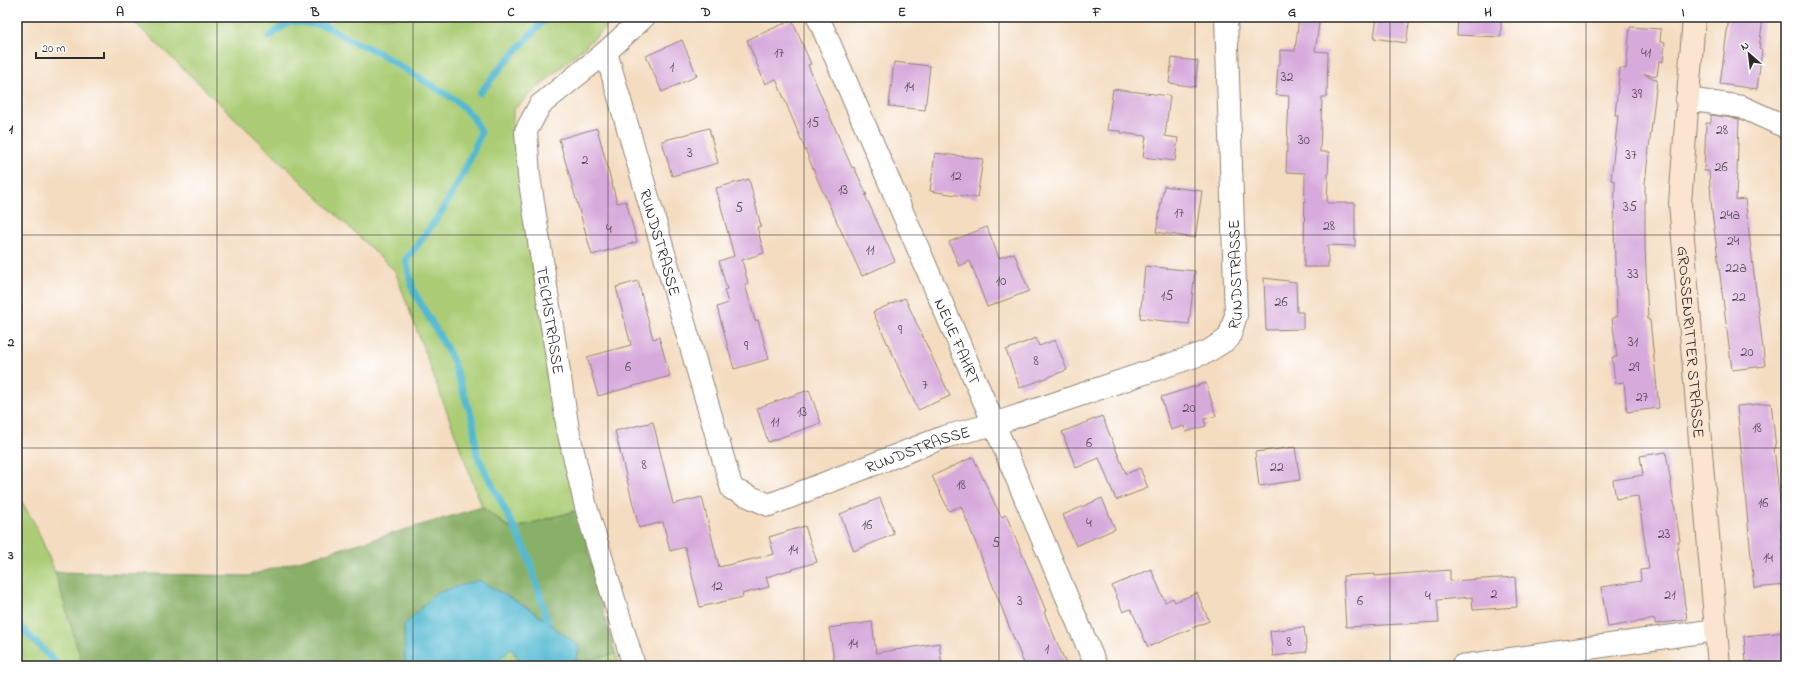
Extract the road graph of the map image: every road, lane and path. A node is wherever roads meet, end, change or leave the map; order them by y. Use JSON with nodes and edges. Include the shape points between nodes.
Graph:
{"nodes":[{"id":1,"x":644,"y":17,"type":"edge"},
{"id":2,"x":818,"y":17,"type":"edge"},
{"id":3,"x":1226,"y":17,"type":"edge"},
{"id":4,"x":1694,"y":17,"type":"edge"},
{"id":5,"x":606,"y":52,"type":"junction"},
{"id":6,"x":1687,"y":99,"type":"junction"},
{"id":7,"x":1786,"y":127,"type":"edge"},
{"id":8,"x":994,"y":424,"type":"junction"},
{"id":9,"x":1716,"y":630,"type":"junction"},
{"id":10,"x":634,"y":666,"type":"edge"},
{"id":11,"x":1096,"y":666,"type":"edge"},
{"id":12,"x":1462,"y":666,"type":"edge"},
{"id":13,"x":1719,"y":666,"type":"edge"}],
"edges":[{"from":1,"to":5,"type":"street","name":"TEICHSTRASSE"},
{"from":2,"to":8,"type":"street","name":"NEUE FAHRT"},
{"from":3,"to":8,"type":"street","name":"RUNDSTRASSE","via":[[1236,315],[1229,338],[1207,352]]},
{"from":4,"to":6,"type":"main road","name":"GROSSENRITTER STRASSE"},
{"from":5,"to":8,"type":"street","name":"RUNDSTRASSE","via":[[732,488],[769,505],[944,438]]},
{"from":5,"to":10,"type":"street","name":"TEICHSTRASSE","via":[[540,104],[526,131],[529,176],[568,430],[586,507]]},
{"from":6,"to":7,"type":"street","via":[[1742,107]]},
{"from":6,"to":9,"type":"main road","name":"GROSSENRITTER STRASSE","via":[[1680,203]]},
{"from":8,"to":11,"type":"street","name":"NEUE FAHRT"},
{"from":9,"to":12,"type":"street"},
{"from":9,"to":13,"type":"main road","name":"GROSSENRITTER STRASSE"}]}
